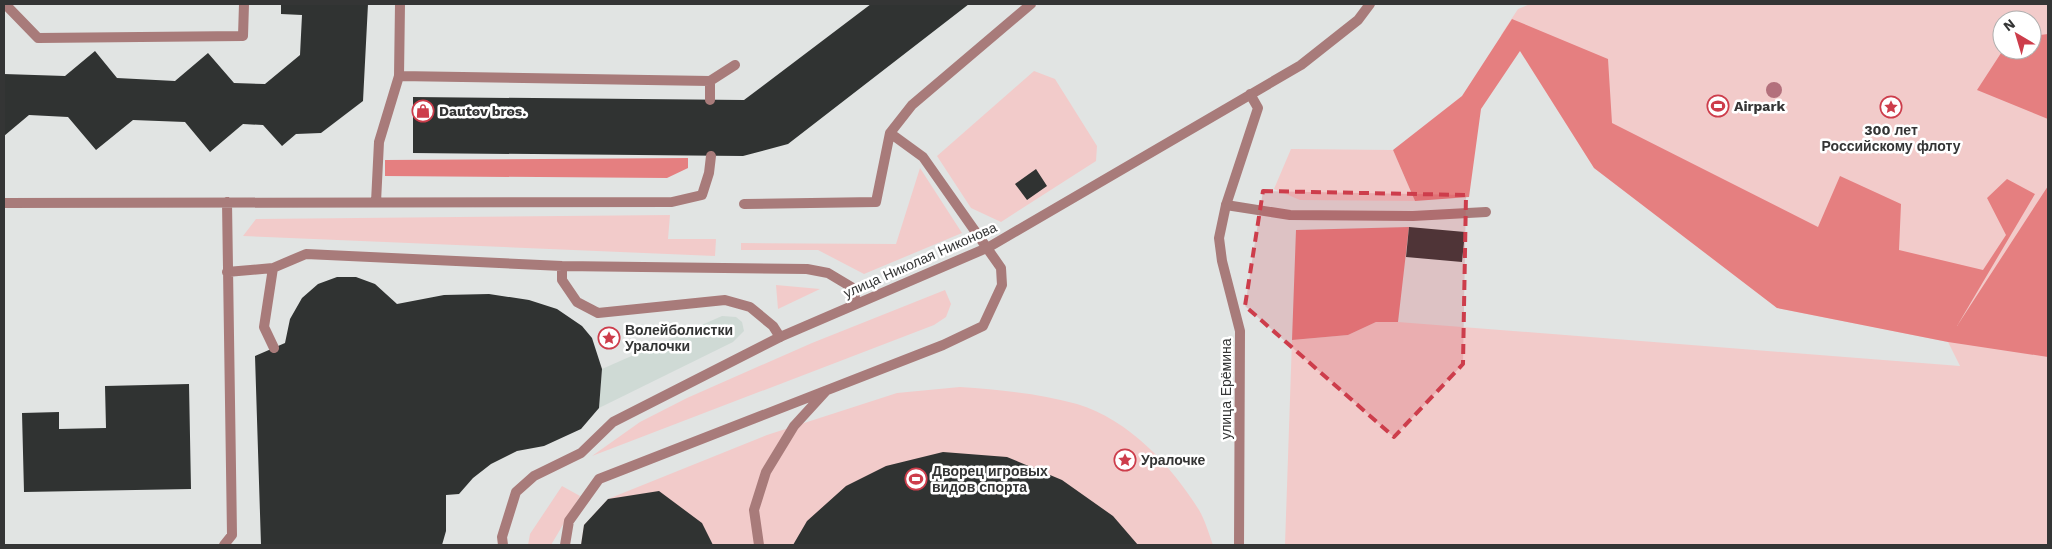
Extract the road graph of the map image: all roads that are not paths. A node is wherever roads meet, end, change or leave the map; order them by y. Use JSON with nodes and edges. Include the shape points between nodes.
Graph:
{"nodes":[{"id":1,"x":5,"y":4,"type":"edge"},
{"id":2,"x":244,"y":4,"type":"edge"},
{"id":3,"x":400,"y":4,"type":"edge"},
{"id":4,"x":1031,"y":4,"type":"edge"},
{"id":5,"x":1370,"y":4,"type":"edge"},
{"id":6,"x":735,"y":66,"type":"dead end"},
{"id":7,"x":399,"y":76,"type":"junction"},
{"id":8,"x":710,"y":81,"type":"junction"},
{"id":9,"x":1250,"y":94,"type":"junction"},
{"id":10,"x":710,"y":100,"type":"dead end"},
{"id":11,"x":890,"y":133,"type":"junction"},
{"id":12,"x":711,"y":156,"type":"dead end"},
{"id":13,"x":227,"y":202,"type":"junction"},
{"id":14,"x":376,"y":202,"type":"junction"},
{"id":15,"x":4,"y":203,"type":"edge"},
{"id":16,"x":744,"y":204,"type":"dead end"},
{"id":17,"x":1226,"y":205,"type":"junction"},
{"id":18,"x":1486,"y":212,"type":"dead end"},
{"id":19,"x":989,"y":247,"type":"junction"},
{"id":20,"x":562,"y":266,"type":"junction"},
{"id":21,"x":273,"y":268,"type":"junction"},
{"id":22,"x":228,"y":272,"type":"junction"},
{"id":23,"x":856,"y":302,"type":"junction"},
{"id":24,"x":780,"y":337,"type":"junction"},
{"id":25,"x":274,"y":348,"type":"dead end"},
{"id":26,"x":828,"y":388,"type":"junction"},
{"id":27,"x":224,"y":545,"type":"edge"},
{"id":28,"x":503,"y":545,"type":"edge"},
{"id":29,"x":564,"y":545,"type":"edge"},
{"id":30,"x":759,"y":545,"type":"edge"},
{"id":31,"x":1239,"y":545,"type":"edge"}],
"edges":[{"from":1,"to":2,"type":"street","via":[[38,38],[243,36]]},
{"from":3,"to":7,"type":"street"},
{"from":4,"to":11,"type":"street","via":[[912,105]]},
{"from":5,"to":9,"type":"street","name":"улица Николая Никонова","via":[[1358,20],[1301,65]]},
{"from":6,"to":8,"type":"street"},
{"from":7,"to":8,"type":"street"},
{"from":7,"to":14,"type":"street","via":[[379,142]]},
{"from":8,"to":10,"type":"street"},
{"from":9,"to":17,"type":"street","name":"улица Ерёмина","via":[[1258,108]]},
{"from":9,"to":19,"type":"street","name":"улица Николая Никонова"},
{"from":11,"to":16,"type":"street","via":[[876,202]]},
{"from":11,"to":19,"type":"street","via":[[923,157]]},
{"from":12,"to":14,"type":"street","via":[[702,195],[672,202]]},
{"from":13,"to":14,"type":"street"},
{"from":13,"to":15,"type":"street"},
{"from":13,"to":22,"type":"street"},
{"from":17,"to":18,"type":"street","via":[[1290,215],[1413,216]]},
{"from":17,"to":31,"type":"street","name":"улица Ерёмина","via":[[1220,238],[1222,261],[1240,331]]},
{"from":19,"to":23,"type":"street","name":"улица Николая Никонова"},
{"from":19,"to":26,"type":"street","via":[[1001,268],[1002,286],[983,326],[943,345]]},
{"from":20,"to":21,"type":"street","via":[[306,254]]},
{"from":20,"to":23,"type":"street","via":[[806,269],[828,273],[853,288]]},
{"from":20,"to":24,"type":"street","via":[[562,280],[577,302],[598,313],[725,300],[750,307],[773,326]]},
{"from":21,"to":22,"type":"street"},
{"from":21,"to":25,"type":"street","via":[[264,327]]},
{"from":22,"to":27,"type":"street","via":[[232,535]]},
{"from":23,"to":24,"type":"street","name":"улица Николая Никонова"},
{"from":24,"to":28,"type":"street","name":"улица Николая Никонова","via":[[613,422],[581,453],[534,476],[516,492],[502,536]]},
{"from":26,"to":29,"type":"street","via":[[600,479],[569,521]]},
{"from":26,"to":30,"type":"street","via":[[794,426],[766,472],[754,510]]}]}
